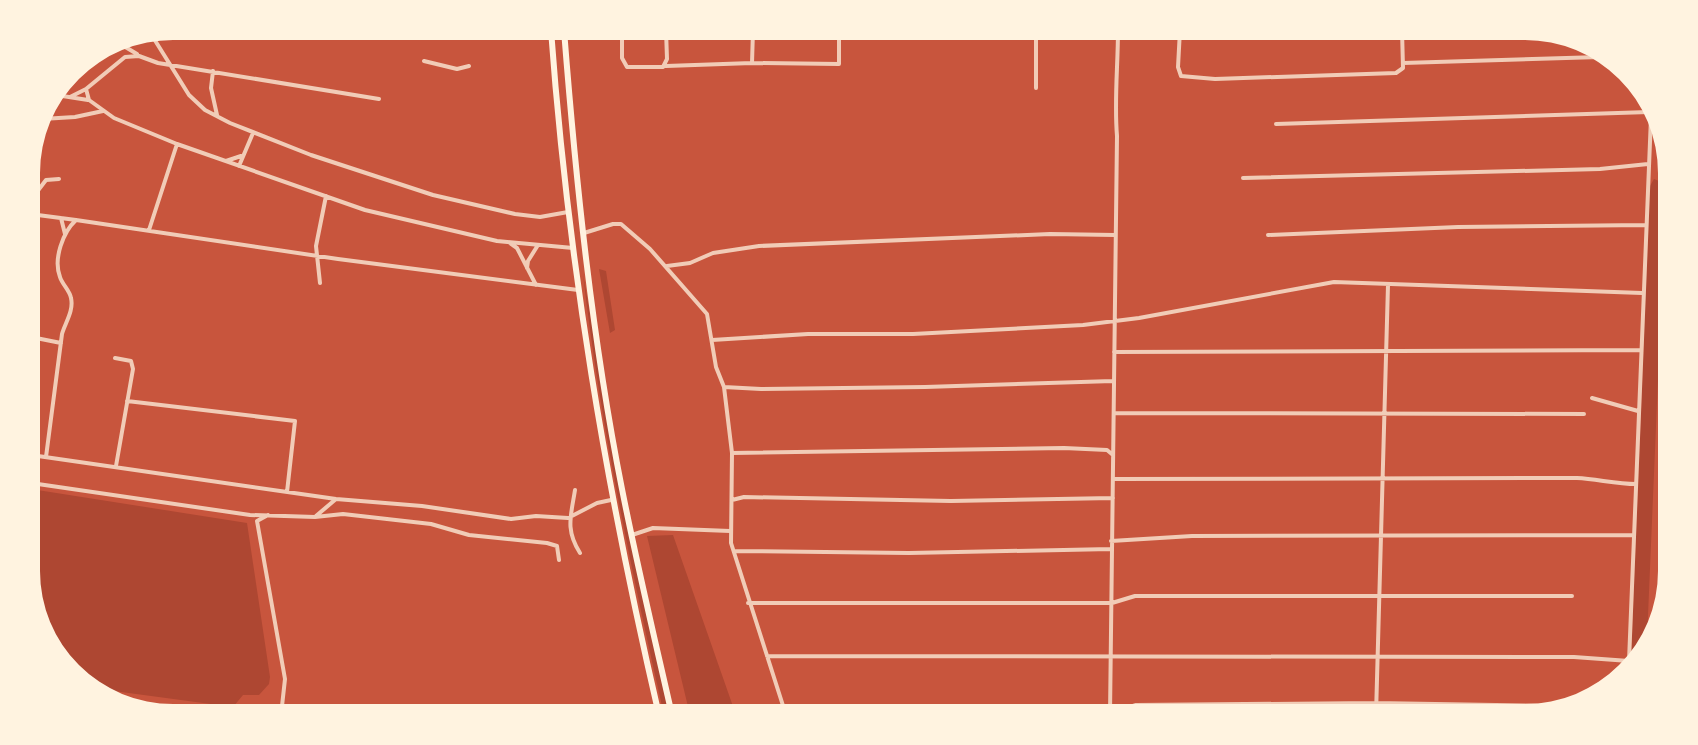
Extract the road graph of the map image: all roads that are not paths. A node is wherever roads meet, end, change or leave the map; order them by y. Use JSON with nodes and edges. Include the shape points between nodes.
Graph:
{"nodes":[{"id":1,"x":1036,"y":40,"type":"edge"},
{"id":2,"x":1118,"y":40,"type":"edge"},
{"id":3,"x":1179,"y":40,"type":"edge"},
{"id":4,"x":1402,"y":40,"type":"edge"},
{"id":5,"x":552,"y":41,"type":"edge"},
{"id":6,"x":565,"y":41,"type":"edge"},
{"id":7,"x":622,"y":41,"type":"edge"},
{"id":8,"x":666,"y":41,"type":"edge"},
{"id":9,"x":753,"y":41,"type":"edge"},
{"id":10,"x":838,"y":41,"type":"edge"},
{"id":11,"x":156,"y":42,"type":"edge"},
{"id":12,"x":128,"y":49,"type":"edge"},
{"id":13,"x":139,"y":56,"type":"junction"},
{"id":14,"x":1590,"y":57,"type":"edge"},
{"id":15,"x":424,"y":61,"type":"dead end"},
{"id":16,"x":168,"y":63,"type":"junction"},
{"id":17,"x":752,"y":63,"type":"junction"},
{"id":18,"x":1403,"y":63,"type":"junction"},
{"id":19,"x":469,"y":66,"type":"dead end"},
{"id":20,"x":666,"y":66,"type":"junction"},
{"id":21,"x":213,"y":71,"type":"junction"},
{"id":22,"x":1036,"y":88,"type":"dead end"},
{"id":23,"x":86,"y":89,"type":"junction"},
{"id":24,"x":66,"y":96,"type":"edge"},
{"id":25,"x":70,"y":97,"type":"junction"},
{"id":26,"x":379,"y":99,"type":"dead end"},
{"id":27,"x":89,"y":100,"type":"junction"},
{"id":28,"x":103,"y":111,"type":"junction"},
{"id":29,"x":1642,"y":112,"type":"edge"},
{"id":30,"x":217,"y":117,"type":"junction"},
{"id":31,"x":53,"y":118,"type":"edge"},
{"id":32,"x":1276,"y":124,"type":"dead end"},
{"id":33,"x":1650,"y":131,"type":"edge"},
{"id":34,"x":253,"y":133,"type":"junction"},
{"id":35,"x":177,"y":144,"type":"junction"},
{"id":36,"x":244,"y":153,"type":"junction"},
{"id":37,"x":226,"y":161,"type":"junction"},
{"id":38,"x":1648,"y":164,"type":"junction"},
{"id":39,"x":238,"y":166,"type":"junction"},
{"id":40,"x":1244,"y":178,"type":"dead end"},
{"id":41,"x":59,"y":179,"type":"dead end"},
{"id":42,"x":41,"y":187,"type":"edge"},
{"id":43,"x":326,"y":196,"type":"junction"},
{"id":44,"x":568,"y":212,"type":"junction"},
{"id":45,"x":41,"y":215,"type":"edge"},
{"id":46,"x":62,"y":218,"type":"junction"},
{"id":47,"x":76,"y":220,"type":"junction"},
{"id":48,"x":1646,"y":225,"type":"junction"},
{"id":49,"x":149,"y":230,"type":"junction"},
{"id":50,"x":583,"y":233,"type":"junction"},
{"id":51,"x":65,"y":234,"type":"junction"},
{"id":52,"x":1115,"y":235,"type":"junction"},
{"id":53,"x":1268,"y":235,"type":"dead end"},
{"id":54,"x":509,"y":242,"type":"junction"},
{"id":55,"x":584,"y":242,"type":"junction"},
{"id":56,"x":538,"y":245,"type":"junction"},
{"id":57,"x":572,"y":246,"type":"junction"},
{"id":58,"x":319,"y":256,"type":"junction"},
{"id":59,"x":666,"y":266,"type":"junction"},
{"id":60,"x":527,"y":269,"type":"junction"},
{"id":61,"x":320,"y":283,"type":"dead end"},
{"id":62,"x":536,"y":285,"type":"junction"},
{"id":63,"x":1388,"y":285,"type":"junction"},
{"id":64,"x":578,"y":290,"type":"junction"},
{"id":65,"x":1642,"y":293,"type":"junction"},
{"id":66,"x":1114,"y":321,"type":"junction"},
{"id":67,"x":41,"y":339,"type":"edge"},
{"id":68,"x":712,"y":340,"type":"junction"},
{"id":69,"x":61,"y":343,"type":"junction"},
{"id":70,"x":1387,"y":350,"type":"junction"},
{"id":71,"x":1640,"y":350,"type":"junction"},
{"id":72,"x":1114,"y":352,"type":"junction"},
{"id":73,"x":115,"y":358,"type":"dead end"},
{"id":74,"x":1113,"y":381,"type":"junction"},
{"id":75,"x":724,"y":387,"type":"junction"},
{"id":76,"x":1592,"y":398,"type":"dead end"},
{"id":77,"x":127,"y":401,"type":"junction"},
{"id":78,"x":1638,"y":411,"type":"junction"},
{"id":79,"x":1114,"y":413,"type":"junction"},
{"id":80,"x":1385,"y":413,"type":"junction"},
{"id":81,"x":1584,"y":414,"type":"dead end"},
{"id":82,"x":732,"y":453,"type":"junction"},
{"id":83,"x":40,"y":456,"type":"edge"},
{"id":84,"x":46,"y":457,"type":"junction"},
{"id":85,"x":1114,"y":457,"type":"junction"},
{"id":86,"x":116,"y":466,"type":"junction"},
{"id":87,"x":1383,"y":478,"type":"junction"},
{"id":88,"x":1114,"y":479,"type":"junction"},
{"id":89,"x":40,"y":484,"type":"edge"},
{"id":90,"x":1636,"y":484,"type":"junction"},
{"id":91,"x":575,"y":490,"type":"dead end"},
{"id":92,"x":287,"y":492,"type":"junction"},
{"id":93,"x":1113,"y":498,"type":"junction"},
{"id":94,"x":336,"y":499,"type":"junction"},
{"id":95,"x":611,"y":500,"type":"junction"},
{"id":96,"x":732,"y":500,"type":"junction"},
{"id":97,"x":270,"y":514,"type":"junction"},
{"id":98,"x":315,"y":517,"type":"junction"},
{"id":99,"x":568,"y":518,"type":"junction"},
{"id":100,"x":730,"y":531,"type":"junction"},
{"id":101,"x":632,"y":535,"type":"junction"},
{"id":102,"x":1380,"y":535,"type":"junction"},
{"id":103,"x":1634,"y":536,"type":"junction"},
{"id":104,"x":1111,"y":541,"type":"junction"},
{"id":105,"x":1111,"y":549,"type":"junction"},
{"id":106,"x":733,"y":550,"type":"junction"},
{"id":107,"x":580,"y":553,"type":"dead end"},
{"id":108,"x":559,"y":560,"type":"dead end"},
{"id":109,"x":1572,"y":596,"type":"dead end"},
{"id":110,"x":1379,"y":597,"type":"junction"},
{"id":111,"x":748,"y":603,"type":"junction"},
{"id":112,"x":1112,"y":603,"type":"junction"},
{"id":113,"x":1629,"y":654,"type":"edge"},
{"id":114,"x":767,"y":656,"type":"junction"},
{"id":115,"x":1112,"y":656,"type":"junction"},
{"id":116,"x":1377,"y":658,"type":"junction"},
{"id":117,"x":1623,"y":661,"type":"edge"},
{"id":118,"x":1376,"y":703,"type":"junction"},
{"id":119,"x":283,"y":704,"type":"edge"},
{"id":120,"x":657,"y":704,"type":"edge"},
{"id":121,"x":670,"y":704,"type":"edge"},
{"id":122,"x":782,"y":704,"type":"edge"},
{"id":123,"x":1111,"y":704,"type":"edge"},
{"id":124,"x":1256,"y":704,"type":"edge"},
{"id":125,"x":1437,"y":704,"type":"edge"}],
"edges":[{"from":1,"to":22,"type":"street"},
{"from":2,"to":52,"type":"street"},
{"from":3,"to":18,"type":"street","via":[[1178,67],[1181,76],[1188,78],[1396,74]]},
{"from":4,"to":18,"type":"street"},
{"from":5,"to":44,"type":"highway"},
{"from":6,"to":50,"type":"highway"},
{"from":7,"to":20,"type":"street","via":[[627,67]]},
{"from":8,"to":20,"type":"street"},
{"from":9,"to":17,"type":"street"},
{"from":10,"to":17,"type":"street","via":[[839,64]]},
{"from":11,"to":16,"type":"street"},
{"from":12,"to":13,"type":"street"},
{"from":13,"to":16,"type":"street"},
{"from":13,"to":23,"type":"street","via":[[125,57]]},
{"from":14,"to":18,"type":"street"},
{"from":15,"to":19,"type":"street","via":[[457,69]]},
{"from":16,"to":21,"type":"street"},
{"from":16,"to":30,"type":"street","via":[[189,95]]},
{"from":17,"to":20,"type":"street"},
{"from":21,"to":26,"type":"street"},
{"from":21,"to":30,"type":"street","via":[[211,88]]},
{"from":23,"to":25,"type":"street"},
{"from":23,"to":27,"type":"street"},
{"from":24,"to":25,"type":"street"},
{"from":25,"to":27,"type":"street"},
{"from":27,"to":28,"type":"street"},
{"from":28,"to":31,"type":"street"},
{"from":28,"to":35,"type":"street"},
{"from":29,"to":32,"type":"street"},
{"from":30,"to":34,"type":"street"},
{"from":33,"to":38,"type":"street"},
{"from":34,"to":36,"type":"street"},
{"from":34,"to":44,"type":"street","via":[[386,181],[477,207],[540,217]]},
{"from":35,"to":37,"type":"street"},
{"from":35,"to":49,"type":"street"},
{"from":36,"to":37,"type":"street"},
{"from":36,"to":39,"type":"street"},
{"from":37,"to":39,"type":"street"},
{"from":38,"to":40,"type":"street","via":[[1600,169]]},
{"from":38,"to":48,"type":"street"},
{"from":39,"to":43,"type":"street"},
{"from":41,"to":42,"type":"street","via":[[46,180]]},
{"from":43,"to":54,"type":"street","via":[[399,219]]},
{"from":43,"to":58,"type":"street","via":[[316,246]]},
{"from":44,"to":57,"type":"highway"},
{"from":45,"to":46,"type":"street"},
{"from":46,"to":47,"type":"street"},
{"from":46,"to":51,"type":"street"},
{"from":47,"to":49,"type":"street"},
{"from":47,"to":51,"type":"street"},
{"from":48,"to":53,"type":"street"},
{"from":48,"to":65,"type":"street"},
{"from":49,"to":58,"type":"street"},
{"from":50,"to":55,"type":"highway"},
{"from":50,"to":59,"type":"street","via":[[621,224]]},
{"from":51,"to":69,"type":"street","via":[[58,271],[71,298]]},
{"from":52,"to":59,"type":"street","via":[[1050,234],[759,246]]},
{"from":52,"to":66,"type":"street"},
{"from":54,"to":56,"type":"street"},
{"from":54,"to":60,"type":"street","via":[[517,248]]},
{"from":55,"to":57,"type":"highway"},
{"from":55,"to":101,"type":"highway"},
{"from":56,"to":57,"type":"street"},
{"from":56,"to":60,"type":"street"},
{"from":57,"to":64,"type":"highway"},
{"from":58,"to":61,"type":"street"},
{"from":58,"to":62,"type":"street"},
{"from":59,"to":68,"type":"street","via":[[707,314]]},
{"from":60,"to":62,"type":"street"},
{"from":62,"to":64,"type":"street"},
{"from":63,"to":65,"type":"street"},
{"from":63,"to":66,"type":"street","via":[[1334,282]]},
{"from":63,"to":70,"type":"street"},
{"from":64,"to":95,"type":"highway"},
{"from":65,"to":71,"type":"street"},
{"from":66,"to":68,"type":"street","via":[[913,334],[808,334]]},
{"from":66,"to":72,"type":"street"},
{"from":67,"to":69,"type":"street"},
{"from":68,"to":75,"type":"street"},
{"from":69,"to":84,"type":"street"},
{"from":70,"to":71,"type":"street"},
{"from":70,"to":72,"type":"street"},
{"from":70,"to":80,"type":"street"},
{"from":71,"to":78,"type":"street"},
{"from":72,"to":74,"type":"street"},
{"from":73,"to":77,"type":"street","via":[[133,364]]},
{"from":74,"to":75,"type":"street","via":[[925,387]]},
{"from":74,"to":79,"type":"street"},
{"from":75,"to":82,"type":"street"},
{"from":76,"to":78,"type":"street"},
{"from":77,"to":86,"type":"street"},
{"from":77,"to":92,"type":"street","via":[[295,421]]},
{"from":78,"to":90,"type":"street"},
{"from":79,"to":80,"type":"street"},
{"from":79,"to":85,"type":"street"},
{"from":80,"to":81,"type":"street"},
{"from":80,"to":87,"type":"street"},
{"from":82,"to":85,"type":"street","via":[[1064,448],[1107,450]]},
{"from":82,"to":96,"type":"street"},
{"from":83,"to":84,"type":"street"},
{"from":84,"to":86,"type":"street"},
{"from":85,"to":88,"type":"street"},
{"from":86,"to":92,"type":"street"},
{"from":87,"to":88,"type":"street"},
{"from":87,"to":90,"type":"street","via":[[1577,478]]},
{"from":87,"to":102,"type":"street"},
{"from":88,"to":93,"type":"street"},
{"from":89,"to":97,"type":"street","via":[[250,515]]},
{"from":90,"to":103,"type":"street"},
{"from":91,"to":99,"type":"street"},
{"from":92,"to":94,"type":"street"},
{"from":93,"to":96,"type":"street","via":[[951,501],[744,496]]},
{"from":93,"to":104,"type":"street"},
{"from":94,"to":98,"type":"street"},
{"from":94,"to":99,"type":"street","via":[[511,519]]},
{"from":95,"to":99,"type":"street"},
{"from":95,"to":120,"type":"highway"},
{"from":96,"to":100,"type":"street"},
{"from":97,"to":98,"type":"street"},
{"from":97,"to":119,"type":"street","via":[[257,521],[284,670]]},
{"from":98,"to":108,"type":"street","via":[[343,514],[431,524],[469,535],[547,543],[557,546]]},
{"from":99,"to":107,"type":"street"},
{"from":100,"to":101,"type":"street","via":[[653,528]]},
{"from":100,"to":106,"type":"street"},
{"from":101,"to":121,"type":"highway"},
{"from":102,"to":103,"type":"street"},
{"from":102,"to":104,"type":"street","via":[[1192,536]]},
{"from":102,"to":110,"type":"street"},
{"from":103,"to":113,"type":"street"},
{"from":104,"to":105,"type":"street"},
{"from":105,"to":106,"type":"street","via":[[909,553]]},
{"from":105,"to":112,"type":"street"},
{"from":106,"to":111,"type":"street"},
{"from":109,"to":110,"type":"street"},
{"from":110,"to":112,"type":"street","via":[[1135,596]]},
{"from":110,"to":116,"type":"street"},
{"from":111,"to":112,"type":"street"},
{"from":111,"to":114,"type":"street"},
{"from":112,"to":115,"type":"street"},
{"from":114,"to":115,"type":"street"},
{"from":114,"to":122,"type":"street"},
{"from":115,"to":116,"type":"street"},
{"from":115,"to":123,"type":"street"},
{"from":116,"to":117,"type":"street","via":[[1574,657]]},
{"from":116,"to":118,"type":"street"},
{"from":118,"to":124,"type":"street"},
{"from":118,"to":125,"type":"street"}]}
